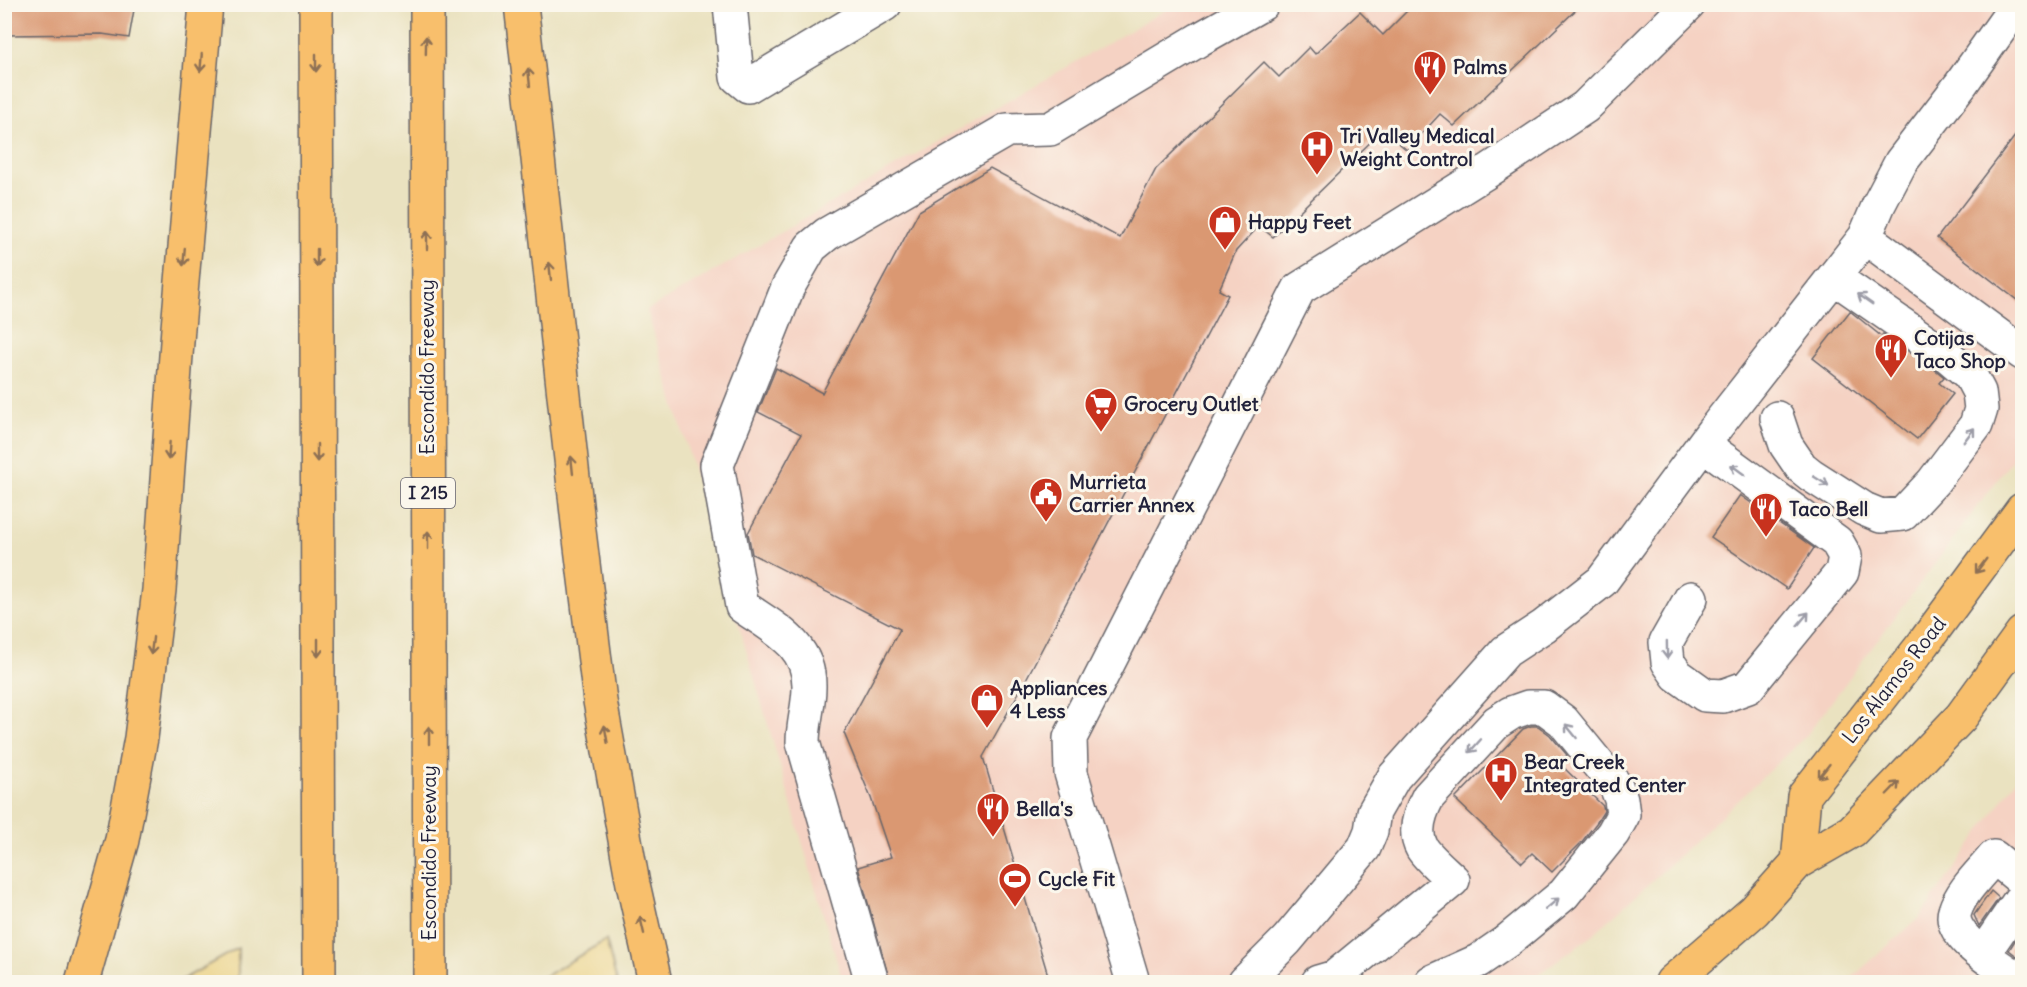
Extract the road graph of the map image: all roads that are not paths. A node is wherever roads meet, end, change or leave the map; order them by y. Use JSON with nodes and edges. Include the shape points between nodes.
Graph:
{"nodes":[{"id":1,"x":206,"y":4,"type":"edge"},
{"id":2,"x":316,"y":4,"type":"edge"},
{"id":3,"x":427,"y":4,"type":"edge"},
{"id":4,"x":521,"y":4,"type":"edge"},
{"id":5,"x":730,"y":4,"type":"edge"},
{"id":6,"x":885,"y":4,"type":"edge"},
{"id":7,"x":1262,"y":4,"type":"edge"},
{"id":8,"x":1689,"y":4,"type":"edge"},
{"id":9,"x":2010,"y":4,"type":"edge"},
{"id":10,"x":841,"y":15,"type":"edge"},
{"id":11,"x":1865,"y":237,"type":"junction"},
{"id":12,"x":1834,"y":278,"type":"junction"},
{"id":13,"x":2022,"y":353,"type":"edge"},
{"id":14,"x":1777,"y":418,"type":"dead end"},
{"id":15,"x":1704,"y":445,"type":"junction"},
{"id":16,"x":2022,"y":510,"type":"edge"},
{"id":17,"x":1691,"y":598,"type":"dead end"},
{"id":18,"x":2022,"y":633,"type":"edge"},
{"id":19,"x":1798,"y":862,"type":"junction"},
{"id":20,"x":2022,"y":880,"type":"edge"},
{"id":21,"x":2022,"y":897,"type":"edge"},
{"id":22,"x":1983,"y":954,"type":"junction"},
{"id":23,"x":2020,"y":975,"type":"edge"},
{"id":24,"x":1331,"y":981,"type":"edge"},
{"id":25,"x":82,"y":982,"type":"edge"},
{"id":26,"x":319,"y":982,"type":"edge"},
{"id":27,"x":430,"y":982,"type":"edge"},
{"id":28,"x":656,"y":982,"type":"edge"},
{"id":29,"x":872,"y":982,"type":"edge"},
{"id":30,"x":1133,"y":982,"type":"edge"},
{"id":31,"x":1245,"y":982,"type":"edge"},
{"id":32,"x":1431,"y":982,"type":"edge"},
{"id":33,"x":1672,"y":982,"type":"edge"}],
"edges":[{"from":1,"to":25,"type":"main road","one_way":true,"via":[[159,590],[141,738],[122,840]]},
{"from":2,"to":26,"type":"main road","one_way":true},
{"from":27,"to":3,"type":"main road","name":"Escondido Freeway","number":"I 215","one_way":true},
{"from":28,"to":4,"type":"main road","one_way":true,"via":[[633,884],[600,701]]},
{"from":5,"to":10,"type":"lane","via":[[736,77],[748,86]]},
{"from":6,"to":10,"type":"lane"},
{"from":7,"to":29,"type":"lane","via":[[1050,129],[1007,130],[819,240],[788,287],[724,447],[717,465],[742,606],[791,641],[808,668],[803,742]]},
{"from":8,"to":30,"type":"lane","via":[[1585,107],[1299,289],[1070,738],[1071,773]]},
{"from":9,"to":11,"type":"lane","via":[[2014,9],[1893,173]]},
{"from":11,"to":12,"type":"lane"},
{"from":11,"to":13,"type":"lane"},
{"from":14,"to":12,"type":"lane","one_way":true,"via":[[1786,445],[1801,467],[1881,516],[1903,514],[1976,425],[1981,409],[1979,392],[1970,375]]},
{"from":12,"to":15,"type":"lane"},
{"from":17,"to":15,"type":"lane","one_way":true,"via":[[1666,642],[1668,662],[1677,675],[1705,695],[1723,696],[1748,687],[1842,572],[1845,556],[1837,542]]},
{"from":15,"to":31,"type":"lane","via":[[1602,581],[1506,651],[1394,777],[1374,812],[1364,848],[1287,940]]},
{"from":16,"to":19,"type":"main road","name":"Los Alamos Road","one_way":true,"via":[[1804,796]]},
{"from":19,"to":18,"type":"main road","one_way":true,"via":[[1852,831],[1961,717]]},
{"from":19,"to":33,"type":"main road","via":[[1754,911]]},
{"from":20,"to":22,"type":"lane","via":[[1994,857],[1954,912],[1956,926],[1966,941]]},
{"from":21,"to":22,"type":"lane"},
{"from":22,"to":23,"type":"lane"},
{"from":32,"to":24,"type":"lane","one_way":true,"via":[[1478,962],[1556,901],[1613,833],[1623,815],[1616,786],[1563,721],[1544,707],[1520,708],[1497,722],[1428,797],[1418,828],[1422,848],[1453,880]]}]}
